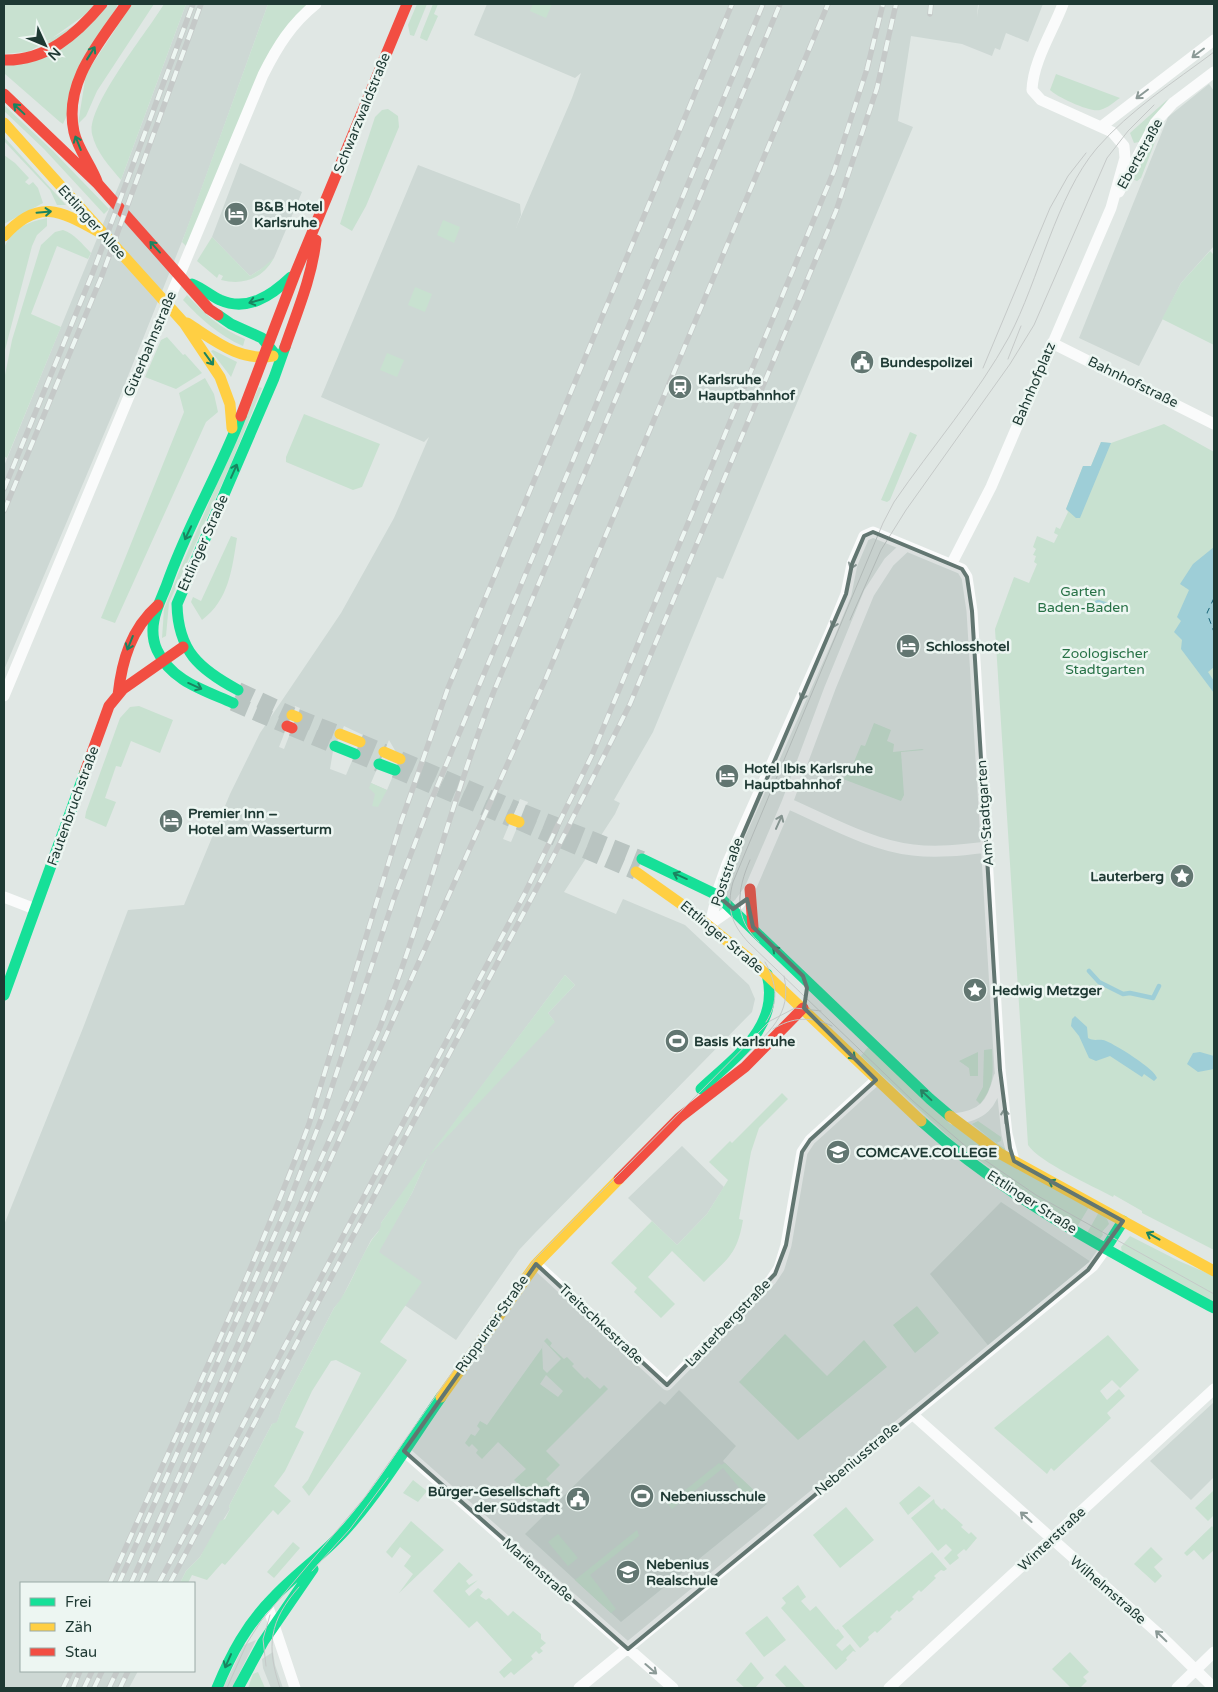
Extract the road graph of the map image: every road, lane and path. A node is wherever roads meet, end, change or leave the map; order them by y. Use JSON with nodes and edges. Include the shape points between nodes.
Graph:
{"nodes":[{"id":1,"x":102,"y":4,"type":"edge"},
{"id":2,"x":126,"y":4,"type":"edge"},
{"id":3,"x":316,"y":4,"type":"edge"},
{"id":4,"x":407,"y":4,"type":"edge"},
{"id":5,"x":1063,"y":4,"type":"edge"},
{"id":6,"x":1214,"y":40,"type":"edge"},
{"id":7,"x":4,"y":60,"type":"edge"},
{"id":8,"x":1213,"y":76,"type":"edge"},
{"id":9,"x":4,"y":94,"type":"edge"},
{"id":10,"x":4,"y":123,"type":"edge"},
{"id":11,"x":1102,"y":126,"type":"junction"},
{"id":12,"x":98,"y":184,"type":"junction"},
{"id":13,"x":1114,"y":200,"type":"junction"},
{"id":14,"x":318,"y":223,"type":"junction"},
{"id":15,"x":101,"y":233,"type":"junction"},
{"id":16,"x":4,"y":236,"type":"edge"},
{"id":17,"x":295,"y":274,"type":"junction"},
{"id":18,"x":188,"y":283,"type":"junction"},
{"id":19,"x":178,"y":317,"type":"junction"},
{"id":20,"x":287,"y":343,"type":"junction"},
{"id":21,"x":1052,"y":343,"type":"junction"},
{"id":22,"x":269,"y":345,"type":"junction"},
{"id":23,"x":275,"y":355,"type":"junction"},
{"id":24,"x":263,"y":359,"type":"junction"},
{"id":25,"x":274,"y":378,"type":"junction"},
{"id":26,"x":1214,"y":424,"type":"edge"},
{"id":27,"x":231,"y":440,"type":"junction"},
{"id":28,"x":906,"y":546,"type":"junction"},
{"id":29,"x":952,"y":563,"type":"junction"},
{"id":30,"x":158,"y":605,"type":"junction"},
{"id":31,"x":183,"y":647,"type":"junction"},
{"id":32,"x":163,"y":660,"type":"junction"},
{"id":33,"x":238,"y":690,"type":"tunnel mouth"},
{"id":34,"x":118,"y":695,"type":"junction"},
{"id":35,"x":4,"y":696,"type":"edge"},
{"id":36,"x":233,"y":703,"type":"tunnel mouth"},
{"id":37,"x":340,"y":734,"type":"tunnel mouth"},
{"id":38,"x":360,"y":742,"type":"tunnel mouth"},
{"id":39,"x":335,"y":746,"type":"tunnel mouth"},
{"id":40,"x":384,"y":752,"type":"tunnel mouth"},
{"id":41,"x":355,"y":754,"type":"tunnel mouth"},
{"id":42,"x":400,"y":759,"type":"tunnel mouth"},
{"id":43,"x":379,"y":764,"type":"tunnel mouth"},
{"id":44,"x":395,"y":770,"type":"tunnel mouth"},
{"id":45,"x":787,"y":803,"type":"junction"},
{"id":46,"x":987,"y":847,"type":"junction"},
{"id":47,"x":642,"y":859,"type":"tunnel mouth"},
{"id":48,"x":636,"y":872,"type":"tunnel mouth"},
{"id":49,"x":750,"y":889,"type":"junction"},
{"id":50,"x":716,"y":895,"type":"junction"},
{"id":51,"x":4,"y":897,"type":"edge"},
{"id":52,"x":35,"y":909,"type":"junction"},
{"id":53,"x":733,"y":909,"type":"junction"},
{"id":54,"x":710,"y":924,"type":"junction"},
{"id":55,"x":752,"y":927,"type":"junction"},
{"id":56,"x":767,"y":974,"type":"junction"},
{"id":57,"x":803,"y":976,"type":"junction"},
{"id":58,"x":4,"y":995,"type":"edge"},
{"id":59,"x":803,"y":1008,"type":"junction"},
{"id":60,"x":1000,"y":1070,"type":"junction"},
{"id":61,"x":876,"y":1080,"type":"junction"},
{"id":62,"x":682,"y":1115,"type":"junction"},
{"id":63,"x":953,"y":1119,"type":"junction"},
{"id":64,"x":1014,"y":1161,"type":"junction"},
{"id":65,"x":1123,"y":1221,"type":"junction"},
{"id":66,"x":1106,"y":1248,"type":"junction"},
{"id":67,"x":536,"y":1264,"type":"junction"},
{"id":68,"x":1214,"y":1272,"type":"edge"},
{"id":69,"x":1214,"y":1308,"type":"edge"},
{"id":70,"x":667,"y":1385,"type":"joint"},
{"id":71,"x":1214,"y":1388,"type":"edge"},
{"id":72,"x":912,"y":1414,"type":"junction"},
{"id":73,"x":404,"y":1452,"type":"junction"},
{"id":74,"x":1051,"y":1540,"type":"junction"},
{"id":75,"x":324,"y":1553,"type":"junction"},
{"id":76,"x":267,"y":1604,"type":"junction"},
{"id":77,"x":274,"y":1626,"type":"junction"},
{"id":78,"x":628,"y":1649,"type":"junction"},
{"id":79,"x":1214,"y":1652,"type":"edge"},
{"id":80,"x":1195,"y":1670,"type":"junction"},
{"id":81,"x":217,"y":1688,"type":"edge"},
{"id":82,"x":238,"y":1688,"type":"edge"},
{"id":83,"x":295,"y":1688,"type":"edge"},
{"id":84,"x":580,"y":1688,"type":"edge"},
{"id":85,"x":673,"y":1688,"type":"edge"},
{"id":86,"x":889,"y":1688,"type":"edge"},
{"id":87,"x":1177,"y":1688,"type":"edge"},
{"id":88,"x":1214,"y":1688,"type":"edge"}],
"edges":[{"from":1,"to":7,"type":"main road","via":[[73,34],[54,48],[27,60]]},
{"from":12,"to":2,"type":"main road","one_way":true,"via":[[74,132],[72,98],[83,66]]},
{"from":3,"to":35,"type":"street","name":"Güterbahnstraße","via":[[302,14],[280,42],[263,75]]},
{"from":4,"to":14,"type":"main road","name":"Schwarzwaldstraße"},
{"from":5,"to":11,"type":"street","name":"Bahnhofplatz","via":[[1038,63],[1032,90],[1036,97],[1048,104]]},
{"from":6,"to":11,"type":"street","one_way":true},
{"from":8,"to":13,"type":"street","name":"Ebertstraße","via":[[1173,103],[1156,123]]},
{"from":12,"to":9,"type":"main road","name":"Ettlinger Allee","one_way":true},
{"from":10,"to":15,"type":"main road","name":"Ettlinger Allee"},
{"from":11,"to":13,"type":"street","name":"Bahnhofplatz","via":[[1118,137],[1125,151]]},
{"from":18,"to":12,"type":"main road","name":"Ettlinger Allee","one_way":true},
{"from":13,"to":21,"type":"street","name":"Bahnhofplatz"},
{"from":14,"to":17,"type":"main road","name":"Schwarzwaldstraße"},
{"from":14,"to":20,"type":"main road","name":"Schwarzwaldstraße","via":[[314,257]]},
{"from":16,"to":15,"type":"main road","one_way":true,"via":[[20,219],[42,211],[72,216]]},
{"from":15,"to":19,"type":"main road","name":"Ettlinger Allee"},
{"from":17,"to":18,"type":"main road","one_way":true,"via":[[273,294],[254,303],[239,305],[224,302],[202,287]]},
{"from":17,"to":22,"type":"main road","name":"Schwarzwaldstraße"},
{"from":18,"to":22,"type":"main road","name":"Ettlinger Allee","via":[[209,309]]},
{"from":19,"to":24,"type":"main road","via":[[230,349]]},
{"from":19,"to":27,"type":"main road","one_way":true,"via":[[215,367],[226,389],[232,404]]},
{"from":20,"to":23,"type":"main road"},
{"from":20,"to":25,"type":"main road","name":"Schwarzwaldstraße"},
{"from":21,"to":26,"type":"street","name":"Bahnhofstraße"},
{"from":21,"to":29,"type":"street","name":"Bahnhofplatz","via":[[991,487]]},
{"from":22,"to":23,"type":"main road"},
{"from":22,"to":24,"type":"main road","name":"Schwarzwaldstraße"},
{"from":23,"to":24,"type":"main road"},
{"from":23,"to":25,"type":"main road"},
{"from":24,"to":27,"type":"main road","name":"Schwarzwaldstraße"},
{"from":31,"to":25,"type":"main road","name":"Ettlinger Straße","one_way":true,"via":[[176,616],[180,593]]},
{"from":27,"to":30,"type":"main road","name":"Ettlinger Straße","one_way":true},
{"from":28,"to":29,"type":"street"},
{"from":28,"to":45,"type":"street","name":"Poststraße","via":[[889,562],[869,593]]},
{"from":28,"to":50,"type":"street","name":"Poststraße","one_way":true,"via":[[873,532],[868,533],[852,564],[846,594],[830,633],[760,787]]},
{"from":29,"to":46,"type":"street","name":"Am Stadtgarten","via":[[967,577],[972,611]]},
{"from":30,"to":32,"type":"main road","name":"Ettlinger Straße","via":[[153,637]]},
{"from":30,"to":34,"type":"main road","one_way":true,"via":[[144,615],[132,636],[120,667]]},
{"from":31,"to":32,"type":"main road","name":"Fautenbruchstraße"},
{"from":31,"to":33,"type":"main road","via":[[206,670]]},
{"from":32,"to":34,"type":"main road","name":"Fautenbruchstraße"},
{"from":32,"to":36,"type":"main road","name":"Ettlinger Straße","one_way":true,"via":[[182,680]]},
{"from":34,"to":52,"type":"main road","name":"Fautenbruchstraße","via":[[109,706]]},
{"from":37,"to":38,"type":"main road"},
{"from":39,"to":41,"type":"main road"},
{"from":40,"to":42,"type":"main road"},
{"from":43,"to":44,"type":"main road"},
{"from":45,"to":46,"type":"street","via":[[896,847],[947,851]]},
{"from":49,"to":45,"type":"street","name":"Poststraße","one_way":true},
{"from":46,"to":60,"type":"street","name":"Am Stadtgarten"},
{"from":50,"to":47,"type":"main road","name":"Ettlinger Straße","one_way":true},
{"from":48,"to":54,"type":"main road","name":"Ettlinger Straße"},
{"from":49,"to":53,"type":"street","name":"Poststraße"},
{"from":49,"to":55,"type":"main road"},
{"from":50,"to":53,"type":"main road","name":"Ettlinger Straße"},
{"from":50,"to":54,"type":"street","name":"Poststraße"},
{"from":51,"to":52,"type":"street"},
{"from":52,"to":58,"type":"main road","name":"Fautenbruchstraße"},
{"from":53,"to":54,"type":"street","name":"Poststraße"},
{"from":53,"to":55,"type":"main road","name":"Ettlinger Straße"},
{"from":54,"to":56,"type":"main road","name":"Ettlinger Straße"},
{"from":57,"to":55,"type":"main road","name":"Ettlinger Straße","one_way":true},
{"from":56,"to":59,"type":"main road","name":"Ettlinger Straße"},
{"from":56,"to":62,"type":"main road","name":"Rüppurrer Straße","via":[[772,1000],[761,1028],[700,1090]]},
{"from":57,"to":59,"type":"main road","via":[[807,991]]},
{"from":63,"to":57,"type":"main road","name":"Ettlinger Straße","one_way":true},
{"from":59,"to":61,"type":"main road","name":"Ettlinger Straße","one_way":true},
{"from":59,"to":62,"type":"main road","name":"Rüppurrer Straße","via":[[745,1067]]},
{"from":60,"to":63,"type":"street","name":"Am Stadtgarten","via":[[995,1090],[983,1110],[968,1118]]},
{"from":64,"to":60,"type":"street","name":"Am Stadtgarten","one_way":true,"via":[[1007,1134]]},
{"from":61,"to":66,"type":"main road","name":"Ettlinger Straße","via":[[944,1141],[1000,1183]]},
{"from":61,"to":70,"type":"street","name":"Lauterbergstraße","via":[[810,1140],[802,1152],[786,1245],[775,1274]]},
{"from":62,"to":67,"type":"main road","name":"Rüppurrer Straße"},
{"from":63,"to":64,"type":"main road","name":"Ettlinger Straße"},
{"from":65,"to":64,"type":"main road","name":"Ettlinger Straße","one_way":true},
{"from":65,"to":66,"type":"main road","name":"Nebeniusstraße"},
{"from":68,"to":65,"type":"main road","name":"Ettlinger Straße","one_way":true},
{"from":66,"to":69,"type":"main road","name":"Ettlinger Straße"},
{"from":66,"to":72,"type":"street","name":"Nebeniusstraße","via":[[1088,1270]]},
{"from":67,"to":70,"type":"street","name":"Treitschkestraße"},
{"from":67,"to":73,"type":"main road","name":"Rüppurrer Straße"},
{"from":71,"to":74,"type":"street","name":"Winterstraße"},
{"from":74,"to":72,"type":"street","name":"Wilhelmstraße","one_way":true},
{"from":72,"to":78,"type":"street","name":"Nebeniusstraße"},
{"from":73,"to":75,"type":"main road","name":"Rüppurrer Straße"},
{"from":73,"to":78,"type":"street","name":"Marienstraße"},
{"from":80,"to":74,"type":"street","name":"Wilhelmstraße","one_way":true,"via":[[1160,1635]]},
{"from":74,"to":86,"type":"street","name":"Winterstraße"},
{"from":75,"to":76,"type":"main road","name":"Rüppurrer Straße"},
{"from":75,"to":77,"type":"main road","name":"Rüppurrer Straße"},
{"from":76,"to":77,"type":"street"},
{"from":76,"to":81,"type":"main road","name":"Rüppurrer Straße","one_way":true,"via":[[242,1635]]},
{"from":77,"to":82,"type":"main road","name":"Rüppurrer Straße","via":[[248,1664]]},
{"from":77,"to":83,"type":"street"},
{"from":78,"to":84,"type":"street","name":"Nebeniusstraße"},
{"from":78,"to":85,"type":"street","name":"Marienstraße","one_way":true},
{"from":79,"to":80,"type":"street"},
{"from":80,"to":87,"type":"street"},
{"from":80,"to":88,"type":"street","name":"Wilhelmstraße"}]}
